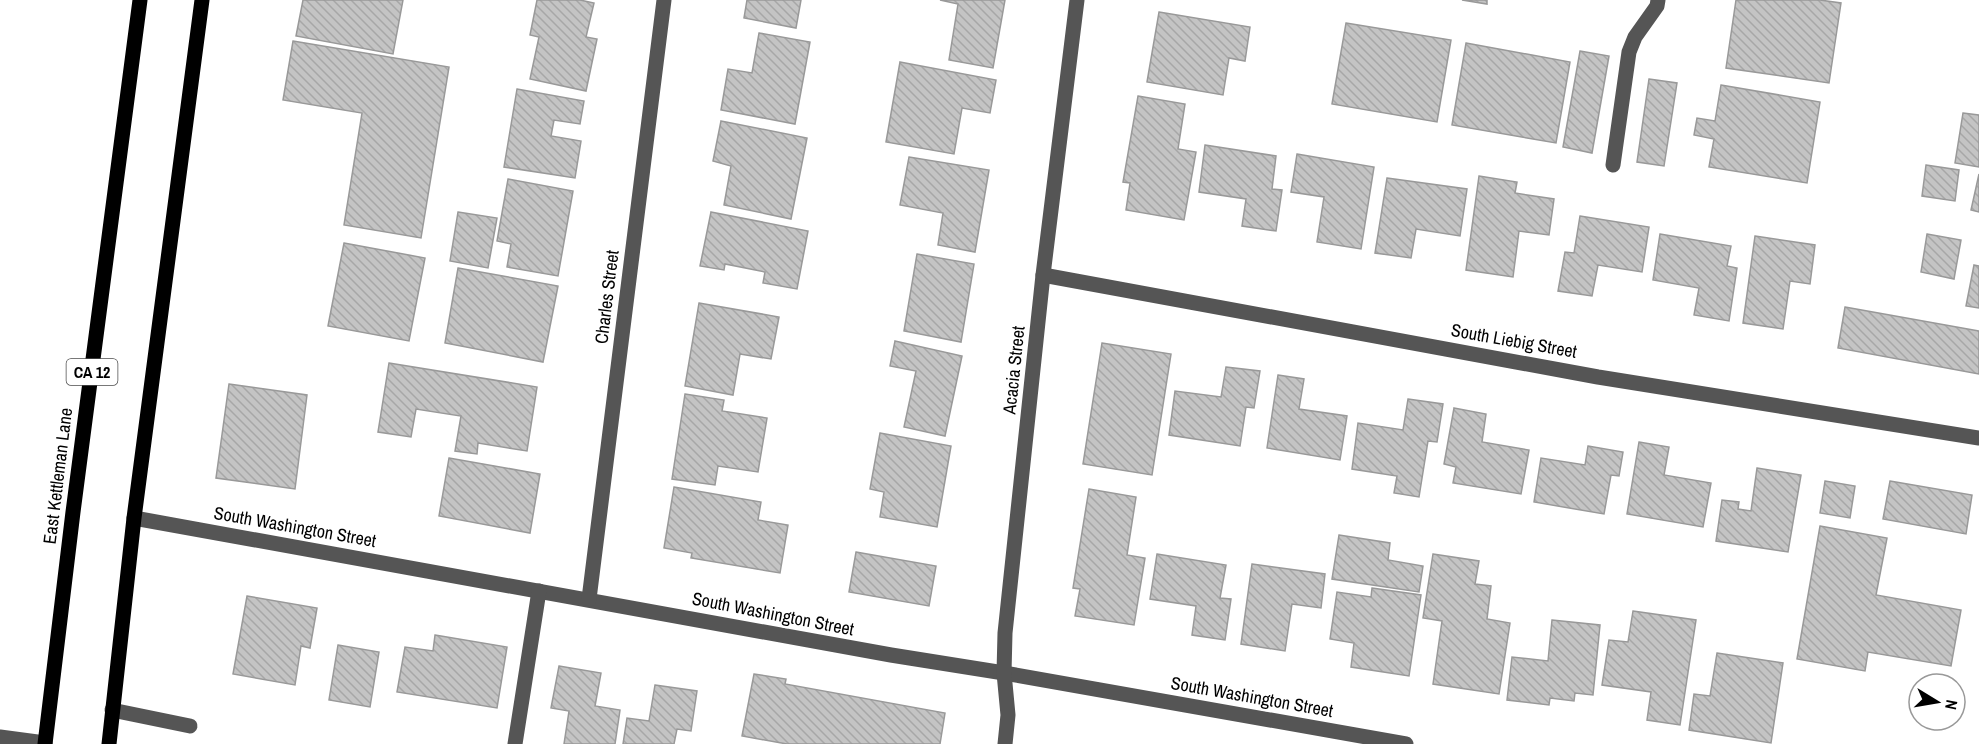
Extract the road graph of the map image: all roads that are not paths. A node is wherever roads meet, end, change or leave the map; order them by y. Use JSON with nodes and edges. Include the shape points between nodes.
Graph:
{"nodes":[{"id":1,"x":140,"y":0,"type":"edge"},
{"id":2,"x":202,"y":0,"type":"edge"},
{"id":3,"x":664,"y":0,"type":"edge"},
{"id":4,"x":1077,"y":0,"type":"edge"},
{"id":5,"x":1658,"y":0,"type":"edge"},
{"id":6,"x":1613,"y":165,"type":"dead end"},
{"id":7,"x":1044,"y":274,"type":"junction"},
{"id":8,"x":1979,"y":438,"type":"edge"},
{"id":9,"x":134,"y":518,"type":"junction"},
{"id":10,"x":539,"y":591,"type":"junction"},
{"id":11,"x":589,"y":599,"type":"junction"},
{"id":12,"x":1004,"y":673,"type":"junction"},
{"id":13,"x":112,"y":710,"type":"junction"},
{"id":14,"x":190,"y":726,"type":"dead end"},
{"id":15,"x":0,"y":736,"type":"edge"},
{"id":16,"x":45,"y":744,"type":"edge"},
{"id":17,"x":109,"y":744,"type":"edge"},
{"id":18,"x":515,"y":744,"type":"edge"},
{"id":19,"x":1005,"y":744,"type":"edge"},
{"id":20,"x":1406,"y":744,"type":"edge"}],
"edges":[{"from":1,"to":16,"type":"main road","name":"East Kettleman Lane","number":"CA 12"},
{"from":2,"to":9,"type":"main road"},
{"from":3,"to":11,"type":"street","name":"Charles Street"},
{"from":4,"to":7,"type":"street","name":"Acacia Street"},
{"from":5,"to":6,"type":"street","via":[[1629,52]]},
{"from":7,"to":8,"type":"street","name":"South Liebig Street","via":[[1598,376]]},
{"from":7,"to":12,"type":"street","name":"Acacia Street"},
{"from":9,"to":10,"type":"street","name":"South Washington Street"},
{"from":9,"to":13,"type":"main road"},
{"from":10,"to":11,"type":"street","name":"South Washington Street"},
{"from":10,"to":18,"type":"street"},
{"from":11,"to":12,"type":"street","name":"South Washington Street","via":[[891,656]]},
{"from":12,"to":19,"type":"street","name":"Acacia Street","via":[[1008,715]]},
{"from":12,"to":20,"type":"street","name":"South Washington Street"},
{"from":13,"to":14,"type":"street"},
{"from":13,"to":17,"type":"main road"},
{"from":15,"to":16,"type":"street"}]}
